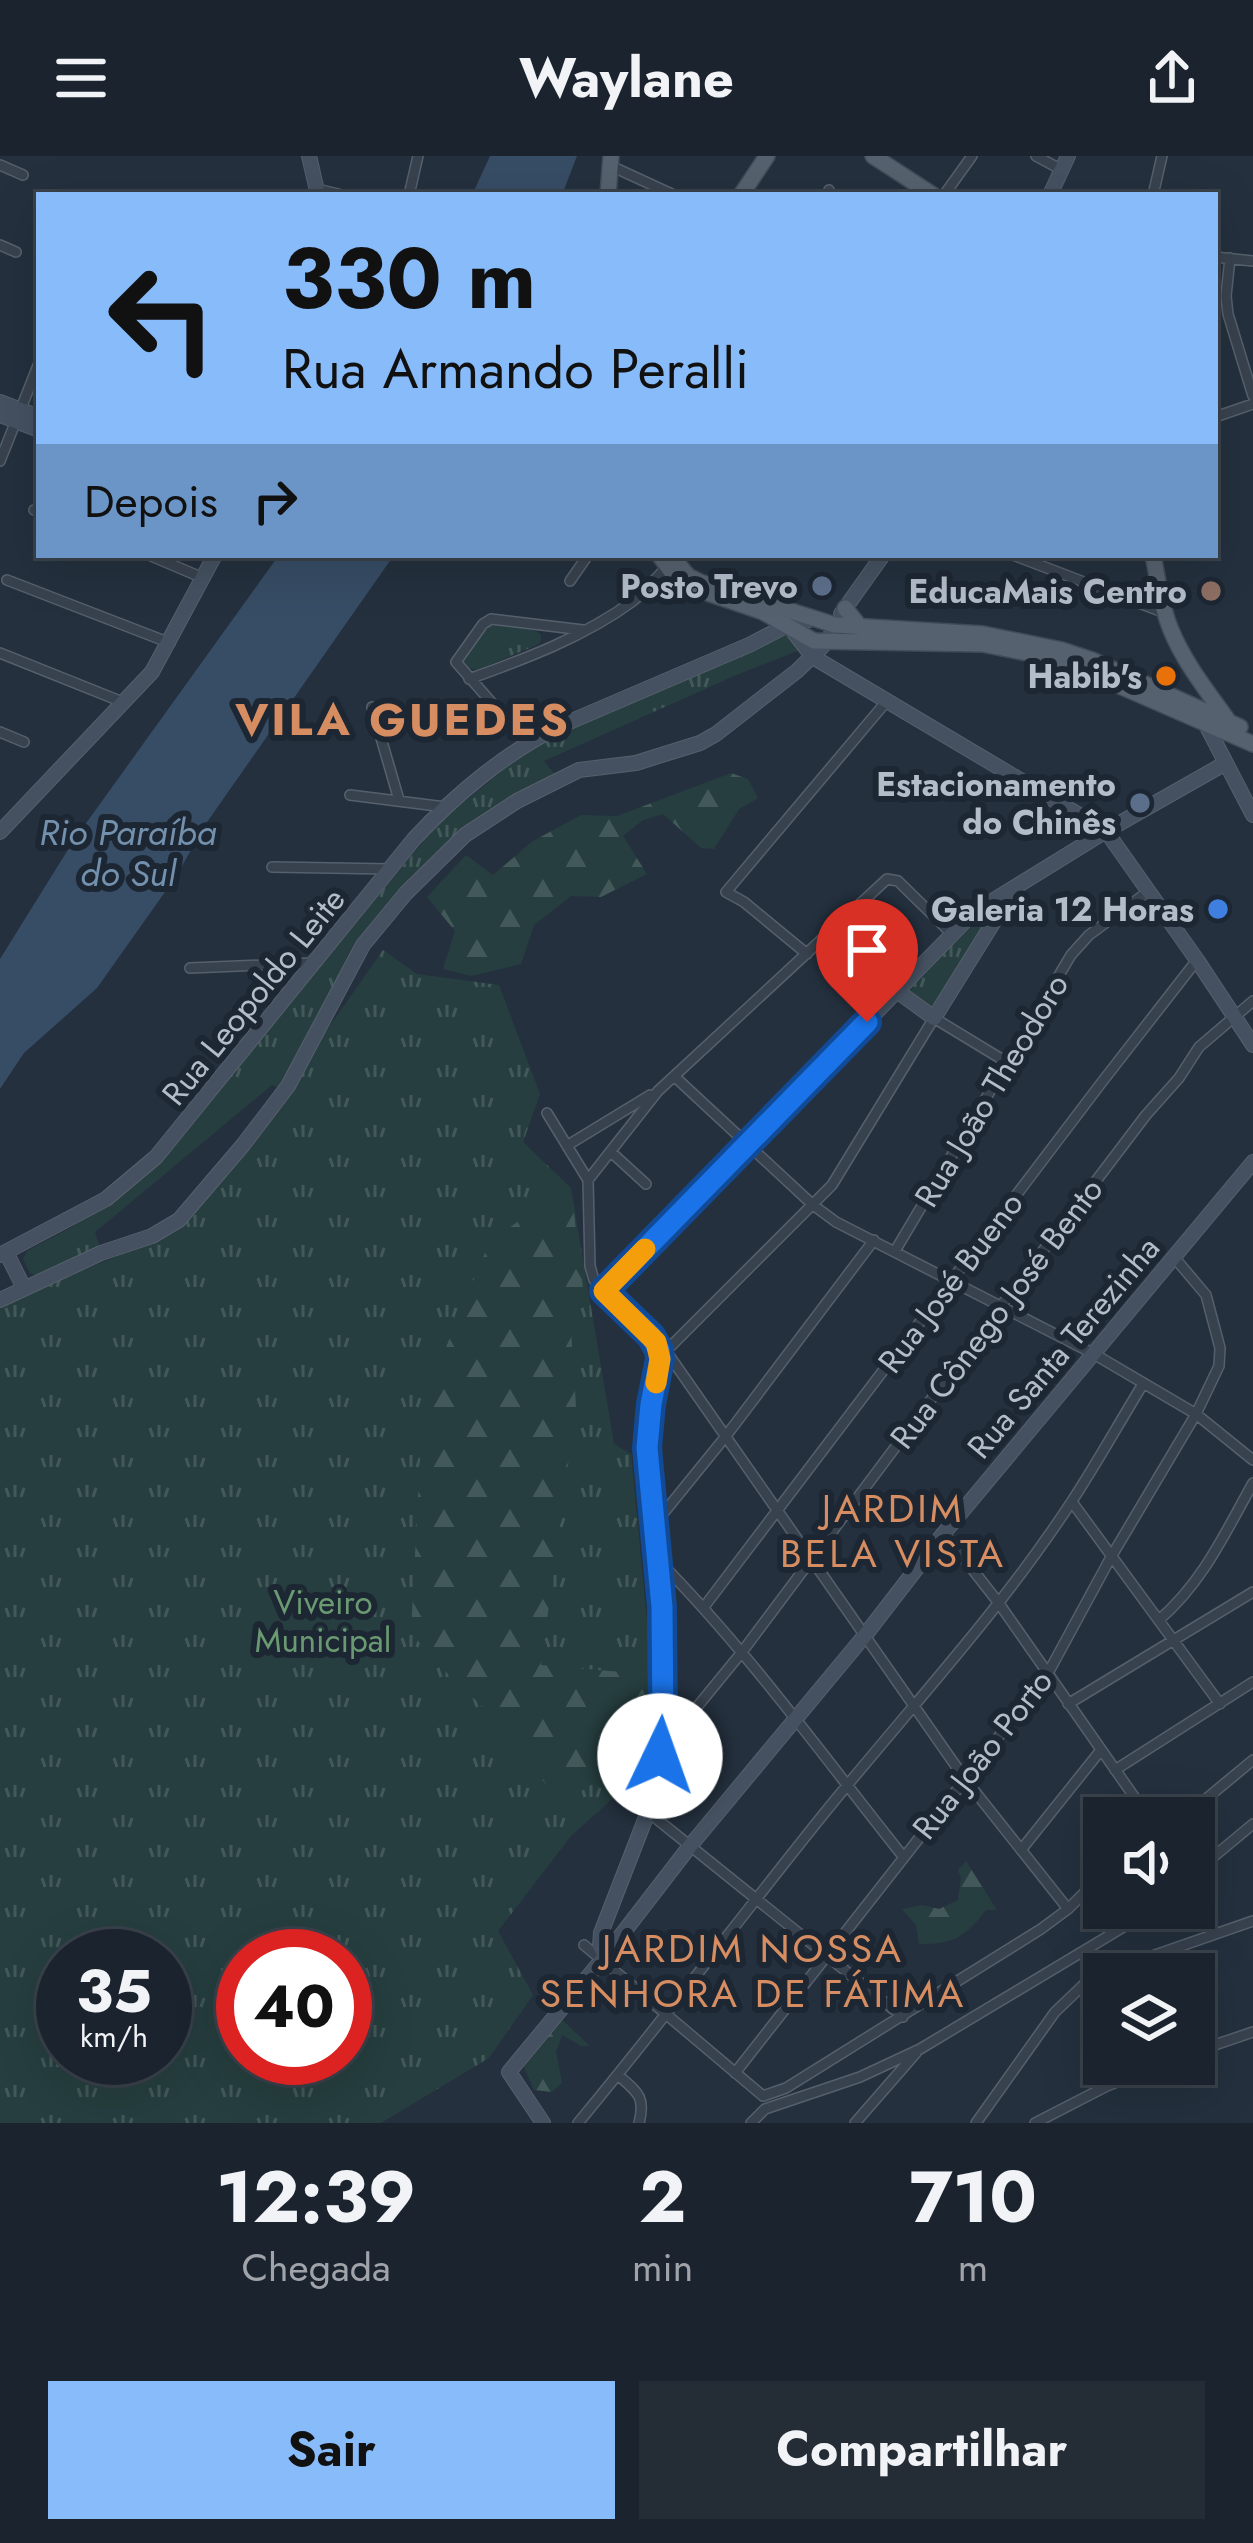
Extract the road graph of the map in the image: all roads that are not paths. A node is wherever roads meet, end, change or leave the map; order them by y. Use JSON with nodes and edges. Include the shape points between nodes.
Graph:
{"nodes":[{"id":1,"x":308,"y":156,"type":"edge"},
{"id":2,"x":418,"y":156,"type":"edge"},
{"id":3,"x":873,"y":156,"type":"edge"},
{"id":4,"x":971,"y":156,"type":"edge"},
{"id":5,"x":1036,"y":156,"type":"edge"},
{"id":6,"x":1162,"y":156,"type":"edge"},
{"id":7,"x":758,"y":159,"type":"edge"},
{"id":8,"x":611,"y":161,"type":"edge"},
{"id":9,"x":1065,"y":163,"type":"edge"},
{"id":10,"x":0,"y":165,"type":"edge"},
{"id":11,"x":23,"y":175,"type":"dead end"},
{"id":12,"x":318,"y":192,"type":"edge"},
{"id":13,"x":410,"y":192,"type":"edge"},
{"id":14,"x":608,"y":192,"type":"edge"},
{"id":15,"x":668,"y":192,"type":"edge"},
{"id":16,"x":742,"y":192,"type":"edge"},
{"id":17,"x":928,"y":192,"type":"edge"},
{"id":18,"x":946,"y":192,"type":"edge"},
{"id":19,"x":1051,"y":192,"type":"edge"},
{"id":20,"x":1155,"y":192,"type":"edge"},
{"id":21,"x":0,"y":245,"type":"edge"},
{"id":22,"x":16,"y":252,"type":"dead end"},
{"id":23,"x":1218,"y":257,"type":"edge"},
{"id":24,"x":1230,"y":258,"type":"junction"},
{"id":25,"x":1253,"y":261,"type":"edge"},
{"id":26,"x":36,"y":371,"type":"edge"},
{"id":27,"x":1253,"y":400,"type":"edge"},
{"id":28,"x":0,"y":402,"type":"edge"},
{"id":29,"x":0,"y":415,"type":"edge"},
{"id":30,"x":18,"y":416,"type":"junction"},
{"id":31,"x":1218,"y":416,"type":"edge"},
{"id":32,"x":36,"y":417,"type":"edge"},
{"id":33,"x":36,"y":428,"type":"edge"},
{"id":34,"x":0,"y":461,"type":"edge"},
{"id":35,"x":156,"y":558,"type":"edge"},
{"id":36,"x":213,"y":558,"type":"edge"},
{"id":37,"x":586,"y":558,"type":"edge"},
{"id":38,"x":881,"y":558,"type":"edge"},
{"id":39,"x":1022,"y":558,"type":"edge"},
{"id":40,"x":1154,"y":558,"type":"edge"},
{"id":41,"x":665,"y":559,"type":"edge"},
{"id":42,"x":203,"y":578,"type":"junction"},
{"id":43,"x":7,"y":580,"type":"dead end"},
{"id":44,"x":570,"y":581,"type":"dead end"},
{"id":45,"x":844,"y":608,"type":"junction"},
{"id":46,"x":1165,"y":613,"type":"junction"},
{"id":47,"x":812,"y":619,"type":"junction"},
{"id":48,"x":544,"y":625,"type":"junction"},
{"id":49,"x":835,"y":625,"type":"junction"},
{"id":50,"x":789,"y":628,"type":"junction"},
{"id":51,"x":861,"y":628,"type":"junction"},
{"id":52,"x":583,"y":630,"type":"junction"},
{"id":53,"x":828,"y":641,"type":"junction"},
{"id":54,"x":170,"y":643,"type":"junction"},
{"id":55,"x":0,"y":652,"type":"edge"},
{"id":56,"x":539,"y":653,"type":"junction"},
{"id":57,"x":1184,"y":656,"type":"junction"},
{"id":58,"x":813,"y":657,"type":"junction"},
{"id":59,"x":469,"y":680,"type":"junction"},
{"id":60,"x":1181,"y":699,"type":"junction"},
{"id":61,"x":886,"y":702,"type":"junction"},
{"id":62,"x":125,"y":703,"type":"junction"},
{"id":63,"x":372,"y":707,"type":"dead end"},
{"id":64,"x":1201,"y":715,"type":"junction"},
{"id":65,"x":1231,"y":729,"type":"junction"},
{"id":66,"x":0,"y":732,"type":"edge"},
{"id":67,"x":1253,"y":734,"type":"edge"},
{"id":68,"x":24,"y":742,"type":"dead end"},
{"id":69,"x":528,"y":744,"type":"junction"},
{"id":70,"x":1253,"y":745,"type":"edge"},
{"id":71,"x":1253,"y":754,"type":"edge"},
{"id":72,"x":1224,"y":764,"type":"junction"},
{"id":73,"x":350,"y":795,"type":"dead end"},
{"id":74,"x":399,"y":800,"type":"junction"},
{"id":75,"x":446,"y":807,"type":"junction"},
{"id":76,"x":6,"y":815,"type":"edge"},
{"id":77,"x":1253,"y":815,"type":"edge"},
{"id":78,"x":0,"y":832,"type":"edge"},
{"id":79,"x":1106,"y":832,"type":"junction"},
{"id":80,"x":272,"y":867,"type":"dead end"},
{"id":81,"x":390,"y":868,"type":"junction"},
{"id":82,"x":1016,"y":886,"type":"junction"},
{"id":83,"x":1150,"y":891,"type":"junction"},
{"id":84,"x":952,"y":934,"type":"junction"},
{"id":85,"x":807,"y":954,"type":"junction"},
{"id":86,"x":1197,"y":960,"type":"junction"},
{"id":87,"x":314,"y":963,"type":"junction"},
{"id":88,"x":190,"y":968,"type":"dead end"},
{"id":89,"x":897,"y":991,"type":"junction"},
{"id":90,"x":1253,"y":1001,"type":"edge"},
{"id":91,"x":1234,"y":1015,"type":"junction"},
{"id":92,"x":934,"y":1018,"type":"junction"},
{"id":93,"x":1253,"y":1045,"type":"edge"},
{"id":94,"x":1008,"y":1063,"type":"junction"},
{"id":95,"x":674,"y":1076,"type":"junction"},
{"id":96,"x":658,"y":1091,"type":"junction"},
{"id":97,"x":547,"y":1113,"type":"dead end"},
{"id":98,"x":747,"y":1143,"type":"junction"},
{"id":99,"x":568,"y":1145,"type":"junction"},
{"id":100,"x":611,"y":1152,"type":"junction"},
{"id":101,"x":1253,"y":1162,"type":"edge"},
{"id":102,"x":588,"y":1180,"type":"junction"},
{"id":103,"x":646,"y":1184,"type":"dead end"},
{"id":104,"x":813,"y":1205,"type":"junction"},
{"id":105,"x":874,"y":1240,"type":"junction"},
{"id":106,"x":895,"y":1251,"type":"junction"},
{"id":107,"x":1174,"y":1257,"type":"junction"},
{"id":108,"x":3,"y":1258,"type":"edge"},
{"id":109,"x":950,"y":1280,"type":"junction"},
{"id":110,"x":604,"y":1291,"type":"junction"},
{"id":111,"x":13,"y":1294,"type":"edge"},
{"id":112,"x":1001,"y":1306,"type":"junction"},
{"id":113,"x":662,"y":1350,"type":"junction"},
{"id":114,"x":1094,"y":1354,"type":"junction"},
{"id":115,"x":1143,"y":1384,"type":"junction"},
{"id":116,"x":1196,"y":1414,"type":"junction"},
{"id":117,"x":727,"y":1436,"type":"junction"},
{"id":118,"x":1253,"y":1460,"type":"edge"},
{"id":119,"x":1253,"y":1483,"type":"edge"},
{"id":120,"x":1072,"y":1502,"type":"junction"},
{"id":121,"x":778,"y":1511,"type":"junction"},
{"id":122,"x":653,"y":1526,"type":"junction"},
{"id":123,"x":944,"y":1533,"type":"junction"},
{"id":124,"x":1112,"y":1557,"type":"junction"},
{"id":125,"x":811,"y":1558,"type":"junction"},
{"id":126,"x":658,"y":1561,"type":"junction"},
{"id":127,"x":1253,"y":1592,"type":"edge"},
{"id":128,"x":998,"y":1602,"type":"junction"},
{"id":129,"x":704,"y":1607,"type":"junction"},
{"id":130,"x":1160,"y":1620,"type":"junction"},
{"id":131,"x":866,"y":1634,"type":"junction"},
{"id":132,"x":1174,"y":1640,"type":"junction"},
{"id":133,"x":742,"y":1652,"type":"junction"},
{"id":134,"x":1047,"y":1675,"type":"junction"},
{"id":135,"x":1253,"y":1682,"type":"edge"},
{"id":136,"x":1068,"y":1704,"type":"junction"},
{"id":137,"x":1220,"y":1704,"type":"junction"},
{"id":138,"x":914,"y":1705,"type":"junction"},
{"id":139,"x":795,"y":1720,"type":"junction"},
{"id":140,"x":662,"y":1750,"type":"junction"},
{"id":141,"x":1101,"y":1750,"type":"junction"},
{"id":142,"x":1253,"y":1760,"type":"edge"},
{"id":143,"x":1115,"y":1770,"type":"junction"},
{"id":144,"x":965,"y":1779,"type":"junction"},
{"id":145,"x":846,"y":1785,"type":"junction"},
{"id":146,"x":1135,"y":1797,"type":"edge"},
{"id":147,"x":1209,"y":1797,"type":"edge"},
{"id":148,"x":648,"y":1812,"type":"junction"},
{"id":149,"x":1253,"y":1824,"type":"edge"},
{"id":150,"x":690,"y":1846,"type":"junction"},
{"id":151,"x":1021,"y":1850,"type":"junction"},
{"id":152,"x":902,"y":1856,"type":"junction"},
{"id":153,"x":1215,"y":1856,"type":"edge"},
{"id":154,"x":1083,"y":1894,"type":"edge"},
{"id":155,"x":755,"y":1900,"type":"junction"},
{"id":156,"x":1068,"y":1909,"type":"junction"},
{"id":157,"x":1253,"y":1921,"type":"edge"},
{"id":158,"x":1121,"y":1929,"type":"edge"},
{"id":159,"x":1101,"y":1941,"type":"junction"},
{"id":160,"x":584,"y":1945,"type":"dead end"},
{"id":161,"x":1089,"y":1948,"type":"junction"},
{"id":162,"x":1091,"y":1953,"type":"edge"},
{"id":163,"x":1103,"y":1953,"type":"edge"},
{"id":164,"x":1162,"y":1953,"type":"edge"},
{"id":165,"x":826,"y":1955,"type":"junction"},
{"id":166,"x":603,"y":1958,"type":"junction"},
{"id":167,"x":1083,"y":1985,"type":"edge"},
{"id":168,"x":667,"y":2016,"type":"junction"},
{"id":169,"x":903,"y":2017,"type":"junction"},
{"id":170,"x":1253,"y":2032,"type":"edge"},
{"id":171,"x":1215,"y":2045,"type":"edge"},
{"id":172,"x":920,"y":2049,"type":"junction"},
{"id":173,"x":735,"y":2073,"type":"junction"},
{"id":174,"x":618,"y":2074,"type":"junction"},
{"id":175,"x":1110,"y":2085,"type":"edge"},
{"id":176,"x":786,"y":2088,"type":"junction"},
{"id":177,"x":792,"y":2102,"type":"junction"},
{"id":178,"x":764,"y":2103,"type":"junction"},
{"id":179,"x":543,"y":2123,"type":"edge"},
{"id":180,"x":578,"y":2123,"type":"edge"},
{"id":181,"x":639,"y":2123,"type":"edge"},
{"id":182,"x":751,"y":2123,"type":"edge"},
{"id":183,"x":855,"y":2123,"type":"edge"},
{"id":184,"x":976,"y":2123,"type":"edge"},
{"id":185,"x":1035,"y":2123,"type":"edge"}],
"edges":[{"from":1,"to":12,"type":"street"},
{"from":2,"to":13,"type":"street"},
{"from":3,"to":17,"type":"main road"},
{"from":4,"to":18,"type":"street"},
{"from":5,"to":9,"type":"street"},
{"from":6,"to":20,"type":"street"},
{"from":7,"to":16,"type":"main road"},
{"from":8,"to":14,"type":"main road"},
{"from":8,"to":15,"type":"street"},
{"from":9,"to":19,"type":"street"},
{"from":10,"to":11,"type":"street"},
{"from":21,"to":22,"type":"street"},
{"from":23,"to":24,"type":"street"},
{"from":24,"to":25,"type":"street"},
{"from":24,"to":27,"type":"street","via":[[1228,314]]},
{"from":26,"to":30,"type":"street"},
{"from":27,"to":31,"type":"street"},
{"from":28,"to":30,"type":"street"},
{"from":29,"to":30,"type":"street"},
{"from":30,"to":32,"type":"street"},
{"from":30,"to":33,"type":"street"},
{"from":30,"to":34,"type":"street"},
{"from":35,"to":42,"type":"street"},
{"from":36,"to":42,"type":"street"},
{"from":37,"to":44,"type":"street"},
{"from":38,"to":45,"type":"street"},
{"from":39,"to":46,"type":"street"},
{"from":40,"to":46,"type":"main road"},
{"from":41,"to":47,"type":"main road","via":[[700,582]]},
{"from":41,"to":50,"type":"main road","via":[[687,586]]},
{"from":41,"to":52,"type":"street","via":[[634,600]]},
{"from":42,"to":54,"type":"street"},
{"from":43,"to":54,"type":"street"},
{"from":45,"to":49,"type":"street"},
{"from":45,"to":51,"type":"main road"},
{"from":46,"to":57,"type":"main road"},
{"from":47,"to":49,"type":"main road"},
{"from":47,"to":50,"type":"street","name":"Rua Leopoldo Leite"},
{"from":48,"to":52,"type":"street"},
{"from":48,"to":56,"type":"street"},
{"from":48,"to":59,"type":"street","via":[[483,624],[456,662]]},
{"from":49,"to":51,"type":"main road"},
{"from":49,"to":53,"type":"street"},
{"from":50,"to":53,"type":"main road"},
{"from":50,"to":58,"type":"street"},
{"from":50,"to":69,"type":"street","name":"Rua Leopoldo Leite"},
{"from":51,"to":60,"type":"main road","via":[[1030,641]]},
{"from":52,"to":56,"type":"street"},
{"from":53,"to":58,"type":"street"},
{"from":53,"to":64,"type":"main road","via":[[1015,650]]},
{"from":54,"to":62,"type":"street"},
{"from":55,"to":62,"type":"street"},
{"from":56,"to":59,"type":"street"},
{"from":57,"to":60,"type":"main road","via":[[1190,689]]},
{"from":57,"to":65,"type":"main road"},
{"from":58,"to":61,"type":"street"},
{"from":58,"to":111,"type":"street","via":[[700,742],[636,763],[579,770],[465,835],[363,945],[288,1087],[196,1203],[165,1230]]},
{"from":59,"to":69,"type":"street"},
{"from":60,"to":64,"type":"main road"},
{"from":61,"to":79,"type":"street"},
{"from":61,"to":85,"type":"street","via":[[726,892]]},
{"from":62,"to":76,"type":"street"},
{"from":63,"to":74,"type":"street"},
{"from":64,"to":65,"type":"main road"},
{"from":64,"to":72,"type":"street"},
{"from":65,"to":67,"type":"main road"},
{"from":65,"to":70,"type":"main road"},
{"from":65,"to":71,"type":"street"},
{"from":66,"to":68,"type":"street"},
{"from":69,"to":75,"type":"street","name":"Rua Leopoldo Leite"},
{"from":72,"to":77,"type":"street"},
{"from":72,"to":79,"type":"street"},
{"from":73,"to":74,"type":"street"},
{"from":74,"to":75,"type":"street"},
{"from":75,"to":81,"type":"street","name":"Rua Leopoldo Leite"},
{"from":76,"to":78,"type":"street"},
{"from":79,"to":82,"type":"street"},
{"from":79,"to":83,"type":"street"},
{"from":80,"to":81,"type":"street"},
{"from":81,"to":87,"type":"street","name":"Rua Leopoldo Leite"},
{"from":82,"to":84,"type":"street"},
{"from":82,"to":92,"type":"street"},
{"from":83,"to":86,"type":"street"},
{"from":83,"to":94,"type":"street","name":"Rua João Theodoro","via":[[1078,945]]},
{"from":84,"to":85,"type":"street","via":[[891,879]]},
{"from":84,"to":89,"type":"street"},
{"from":85,"to":95,"type":"street"},
{"from":86,"to":91,"type":"street"},
{"from":86,"to":109,"type":"street","name":"Rua José Bueno"},
{"from":87,"to":88,"type":"street"},
{"from":87,"to":108,"type":"street","name":"Rua Leopoldo Leite","via":[[156,1157],[106,1199]]},
{"from":89,"to":92,"type":"street"},
{"from":89,"to":98,"type":"street"},
{"from":90,"to":91,"type":"street","name":"Rua Cônego José Bento"},
{"from":91,"to":93,"type":"street"},
{"from":91,"to":112,"type":"street","name":"Rua Cônego José Bento","via":[[1198,1047]]},
{"from":92,"to":94,"type":"street"},
{"from":92,"to":104,"type":"street","via":[[842,1172]]},
{"from":94,"to":106,"type":"street","name":"Rua João Theodoro"},
{"from":95,"to":96,"type":"street"},
{"from":95,"to":98,"type":"street"},
{"from":96,"to":99,"type":"street"},
{"from":96,"to":100,"type":"street"},
{"from":97,"to":99,"type":"street"},
{"from":98,"to":104,"type":"street"},
{"from":98,"to":110,"type":"street"},
{"from":99,"to":102,"type":"street"},
{"from":100,"to":102,"type":"street"},
{"from":100,"to":103,"type":"street"},
{"from":101,"to":107,"type":"street","name":"Rua Santa Terezinha"},
{"from":102,"to":110,"type":"street","via":[[590,1266]]},
{"from":104,"to":105,"type":"street"},
{"from":104,"to":113,"type":"street"},
{"from":105,"to":106,"type":"street"},
{"from":105,"to":117,"type":"street"},
{"from":106,"to":109,"type":"street"},
{"from":107,"to":114,"type":"street","name":"Rua Santa Terezinha"},
{"from":107,"to":116,"type":"street","name":"Rua João Porto","via":[[1206,1295],[1220,1348]]},
{"from":108,"to":111,"type":"street"},
{"from":109,"to":112,"type":"street"},
{"from":109,"to":121,"type":"street","name":"Rua José Bueno"},
{"from":110,"to":113,"type":"street"},
{"from":112,"to":114,"type":"street"},
{"from":112,"to":125,"type":"street","name":"Rua Cônego José Bento"},
{"from":113,"to":117,"type":"street"},
{"from":113,"to":122,"type":"street","via":[[647,1448]]},
{"from":114,"to":115,"type":"street"},
{"from":114,"to":123,"type":"street","name":"Rua Santa Terezinha"},
{"from":115,"to":116,"type":"street"},
{"from":115,"to":120,"type":"street"},
{"from":116,"to":118,"type":"street"},
{"from":116,"to":124,"type":"street","name":"Rua João Porto"},
{"from":117,"to":121,"type":"street"},
{"from":117,"to":122,"type":"street"},
{"from":119,"to":130,"type":"street","via":[[1198,1580]]},
{"from":120,"to":124,"type":"street"},
{"from":120,"to":128,"type":"street"},
{"from":121,"to":125,"type":"street"},
{"from":121,"to":129,"type":"street","name":"Rua José Bueno"},
{"from":122,"to":126,"type":"street"},
{"from":123,"to":128,"type":"street"},
{"from":123,"to":131,"type":"street","name":"Rua Santa Terezinha"},
{"from":124,"to":130,"type":"street"},
{"from":124,"to":134,"type":"street","name":"Rua João Porto"},
{"from":125,"to":131,"type":"street"},
{"from":125,"to":133,"type":"street","name":"Rua Cônego José Bento"},
{"from":126,"to":129,"type":"street"},
{"from":126,"to":140,"type":"street"},
{"from":127,"to":132,"type":"street"},
{"from":128,"to":134,"type":"street"},
{"from":128,"to":138,"type":"street"},
{"from":129,"to":133,"type":"street"},
{"from":130,"to":132,"type":"street"},
{"from":131,"to":138,"type":"street"},
{"from":131,"to":139,"type":"street","name":"Rua Santa Terezinha"},
{"from":132,"to":136,"type":"street"},
{"from":132,"to":137,"type":"street"},
{"from":133,"to":139,"type":"street"},
{"from":133,"to":140,"type":"street","name":"Rua Cônego José Bento"},
{"from":134,"to":136,"type":"street"},
{"from":134,"to":144,"type":"street","name":"Rua João Porto"},
{"from":135,"to":137,"type":"street"},
{"from":136,"to":141,"type":"street"},
{"from":137,"to":143,"type":"street"},
{"from":138,"to":144,"type":"street"},
{"from":138,"to":145,"type":"street"},
{"from":139,"to":145,"type":"street"},
{"from":139,"to":150,"type":"street","name":"Rua Santa Terezinha"},
{"from":140,"to":148,"type":"street"},
{"from":141,"to":143,"type":"street"},
{"from":141,"to":151,"type":"street"},
{"from":142,"to":147,"type":"street"},
{"from":143,"to":146,"type":"street"},
{"from":144,"to":151,"type":"street"},
{"from":144,"to":152,"type":"street","name":"Rua João Porto"},
{"from":145,"to":152,"type":"street"},
{"from":145,"to":155,"type":"street"},
{"from":148,"to":150,"type":"street"},
{"from":148,"to":166,"type":"street","via":[[602,1933]]},
{"from":149,"to":153,"type":"street"},
{"from":150,"to":155,"type":"street"},
{"from":150,"to":166,"type":"street","name":"Rua Santa Terezinha"},
{"from":151,"to":156,"type":"street"},
{"from":152,"to":165,"type":"street","name":"Rua João Porto"},
{"from":154,"to":156,"type":"street"},
{"from":155,"to":165,"type":"street"},
{"from":155,"to":168,"type":"street"},
{"from":156,"to":169,"type":"street"},
{"from":157,"to":164,"type":"street"},
{"from":158,"to":159,"type":"street"},
{"from":159,"to":161,"type":"street"},
{"from":159,"to":163,"type":"street"},
{"from":160,"to":166,"type":"street"},
{"from":161,"to":162,"type":"street"},
{"from":161,"to":172,"type":"street"},
{"from":165,"to":169,"type":"street"},
{"from":165,"to":173,"type":"street","name":"Rua João Porto"},
{"from":166,"to":168,"type":"street"},
{"from":166,"to":179,"type":"street","name":"Rua Santa Terezinha","via":[[505,2067]]},
{"from":167,"to":184,"type":"street"},
{"from":168,"to":173,"type":"street"},
{"from":168,"to":174,"type":"street"},
{"from":169,"to":176,"type":"street"},
{"from":170,"to":171,"type":"street"},
{"from":172,"to":177,"type":"street"},
{"from":172,"to":183,"type":"street"},
{"from":173,"to":178,"type":"street"},
{"from":174,"to":180,"type":"street"},
{"from":174,"to":181,"type":"street","via":[[642,2100]]},
{"from":175,"to":185,"type":"street"},
{"from":176,"to":177,"type":"street"},
{"from":176,"to":178,"type":"street"},
{"from":177,"to":178,"type":"street"},
{"from":178,"to":182,"type":"street"}]}
